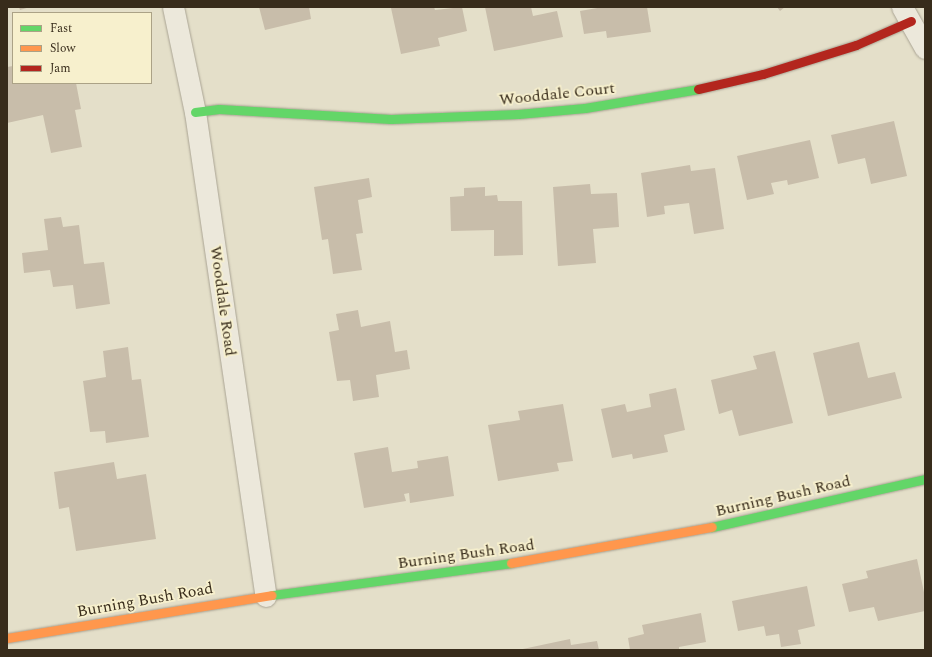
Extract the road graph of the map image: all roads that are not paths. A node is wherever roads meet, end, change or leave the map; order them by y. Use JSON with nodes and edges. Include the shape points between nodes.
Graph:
{"nodes":[{"id":1,"x":173,"y":7,"type":"edge"},
{"id":2,"x":906,"y":14,"type":"edge"},
{"id":3,"x":925,"y":48,"type":"edge"},
{"id":4,"x":194,"y":112,"type":"junction"},
{"id":5,"x":925,"y":479,"type":"edge"},
{"id":6,"x":266,"y":596,"type":"junction"},
{"id":7,"x":7,"y":638,"type":"edge"}],
"edges":[{"from":1,"to":4,"type":"street","name":"Wooddale Road"},
{"from":2,"to":3,"type":"street"},
{"from":2,"to":4,"type":"street","name":"Wooddale Court","via":[[856,45],[763,74],[704,88],[585,108],[518,114],[391,119],[219,109]]},
{"from":4,"to":6,"type":"street","name":"Wooddale Road"},
{"from":5,"to":6,"type":"street","name":"Burning Bush Road","via":[[694,531],[589,551]]},
{"from":6,"to":7,"type":"street","name":"Burning Bush Road"}]}
